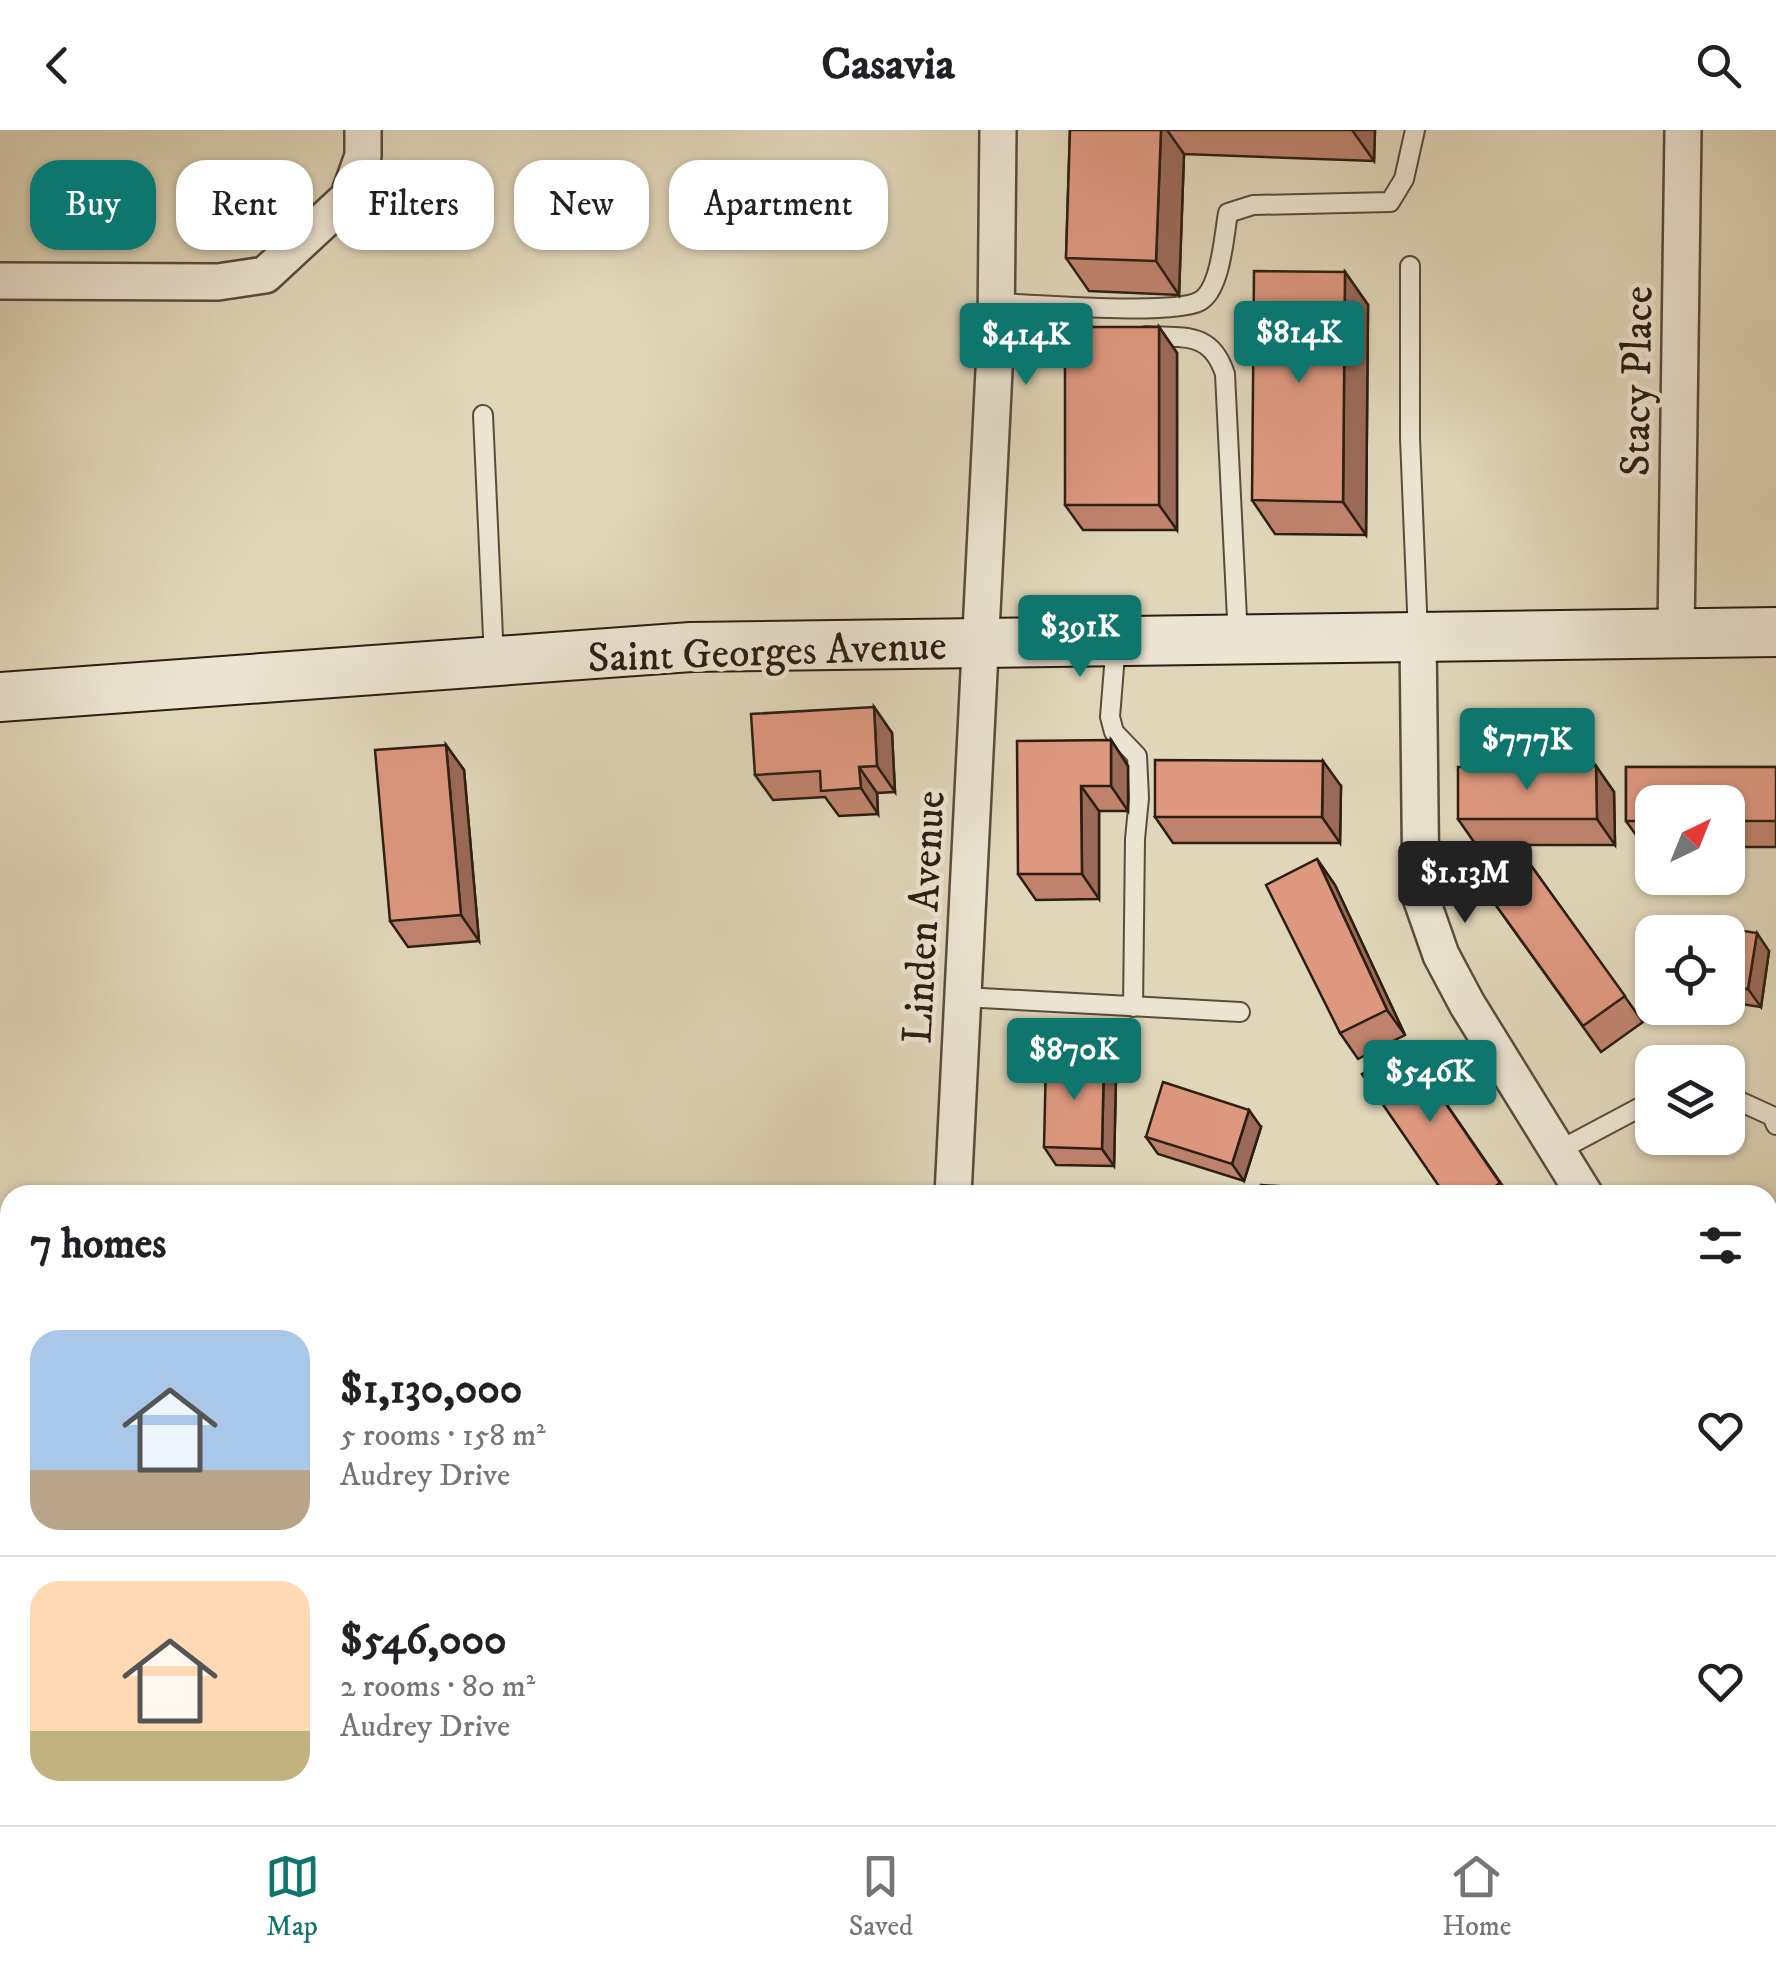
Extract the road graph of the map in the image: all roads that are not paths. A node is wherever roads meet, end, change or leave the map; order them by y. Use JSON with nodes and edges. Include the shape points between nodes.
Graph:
{"nodes":[{"id":1,"x":363,"y":130,"type":"edge"},
{"id":2,"x":998,"y":130,"type":"edge"},
{"id":3,"x":1415,"y":130,"type":"edge"},
{"id":4,"x":1683,"y":130,"type":"edge"},
{"id":5,"x":1410,"y":266,"type":"dead end"},
{"id":6,"x":0,"y":282,"type":"edge"},
{"id":7,"x":996,"y":316,"type":"junction"},
{"id":8,"x":483,"y":415,"type":"dead end"},
{"id":9,"x":1676,"y":632,"type":"junction"},
{"id":10,"x":1776,"y":632,"type":"edge"},
{"id":11,"x":1418,"y":636,"type":"junction"},
{"id":12,"x":1238,"y":639,"type":"junction"},
{"id":13,"x":1116,"y":641,"type":"junction"},
{"id":14,"x":981,"y":644,"type":"junction"},
{"id":15,"x":494,"y":661,"type":"junction"},
{"id":16,"x":0,"y":697,"type":"edge"},
{"id":17,"x":962,"y":998,"type":"junction"},
{"id":18,"x":1133,"y":1007,"type":"junction"},
{"id":19,"x":1240,"y":1012,"type":"dead end"},
{"id":20,"x":1745,"y":1104,"type":"edge"},
{"id":21,"x":1635,"y":1110,"type":"edge"},
{"id":22,"x":1776,"y":1125,"type":"edge"},
{"id":23,"x":1558,"y":1151,"type":"junction"},
{"id":24,"x":953,"y":1185,"type":"edge"},
{"id":25,"x":1579,"y":1185,"type":"edge"}],
"edges":[{"from":1,"to":6,"type":"street","via":[[348,198],[265,275],[218,282]]},
{"from":2,"to":7,"type":"street","name":"Linden Avenue"},
{"from":3,"to":7,"type":"lane","via":[[1404,178],[1390,202],[1253,205],[1228,213],[1214,284],[1201,301],[1166,309]]},
{"from":4,"to":9,"type":"street","name":"Stacy Place"},
{"from":5,"to":11,"type":"lane"},
{"from":7,"to":12,"type":"lane","via":[[1116,335],[1198,338],[1219,356]]},
{"from":7,"to":14,"type":"street","name":"Linden Avenue"},
{"from":8,"to":15,"type":"lane"},
{"from":9,"to":10,"type":"main road","name":"Saint Georges Avenue"},
{"from":9,"to":11,"type":"main road","name":"Saint Georges Avenue"},
{"from":11,"to":12,"type":"main road","name":"Saint Georges Avenue"},
{"from":11,"to":23,"type":"street","via":[[1421,898],[1467,1004]]},
{"from":12,"to":13,"type":"main road","name":"Saint Georges Avenue"},
{"from":13,"to":14,"type":"main road","name":"Saint Georges Avenue"},
{"from":13,"to":18,"type":"lane","via":[[1110,717],[1136,756],[1138,784]]},
{"from":14,"to":15,"type":"main road","name":"Saint Georges Avenue","via":[[691,647]]},
{"from":14,"to":17,"type":"street","name":"Linden Avenue"},
{"from":15,"to":16,"type":"main road","name":"Saint Georges Avenue"},
{"from":17,"to":18,"type":"lane"},
{"from":17,"to":24,"type":"street","name":"Linden Avenue"},
{"from":18,"to":19,"type":"lane"},
{"from":20,"to":22,"type":"lane","via":[[1772,1116]]},
{"from":21,"to":23,"type":"lane"},
{"from":23,"to":25,"type":"street"}]}
